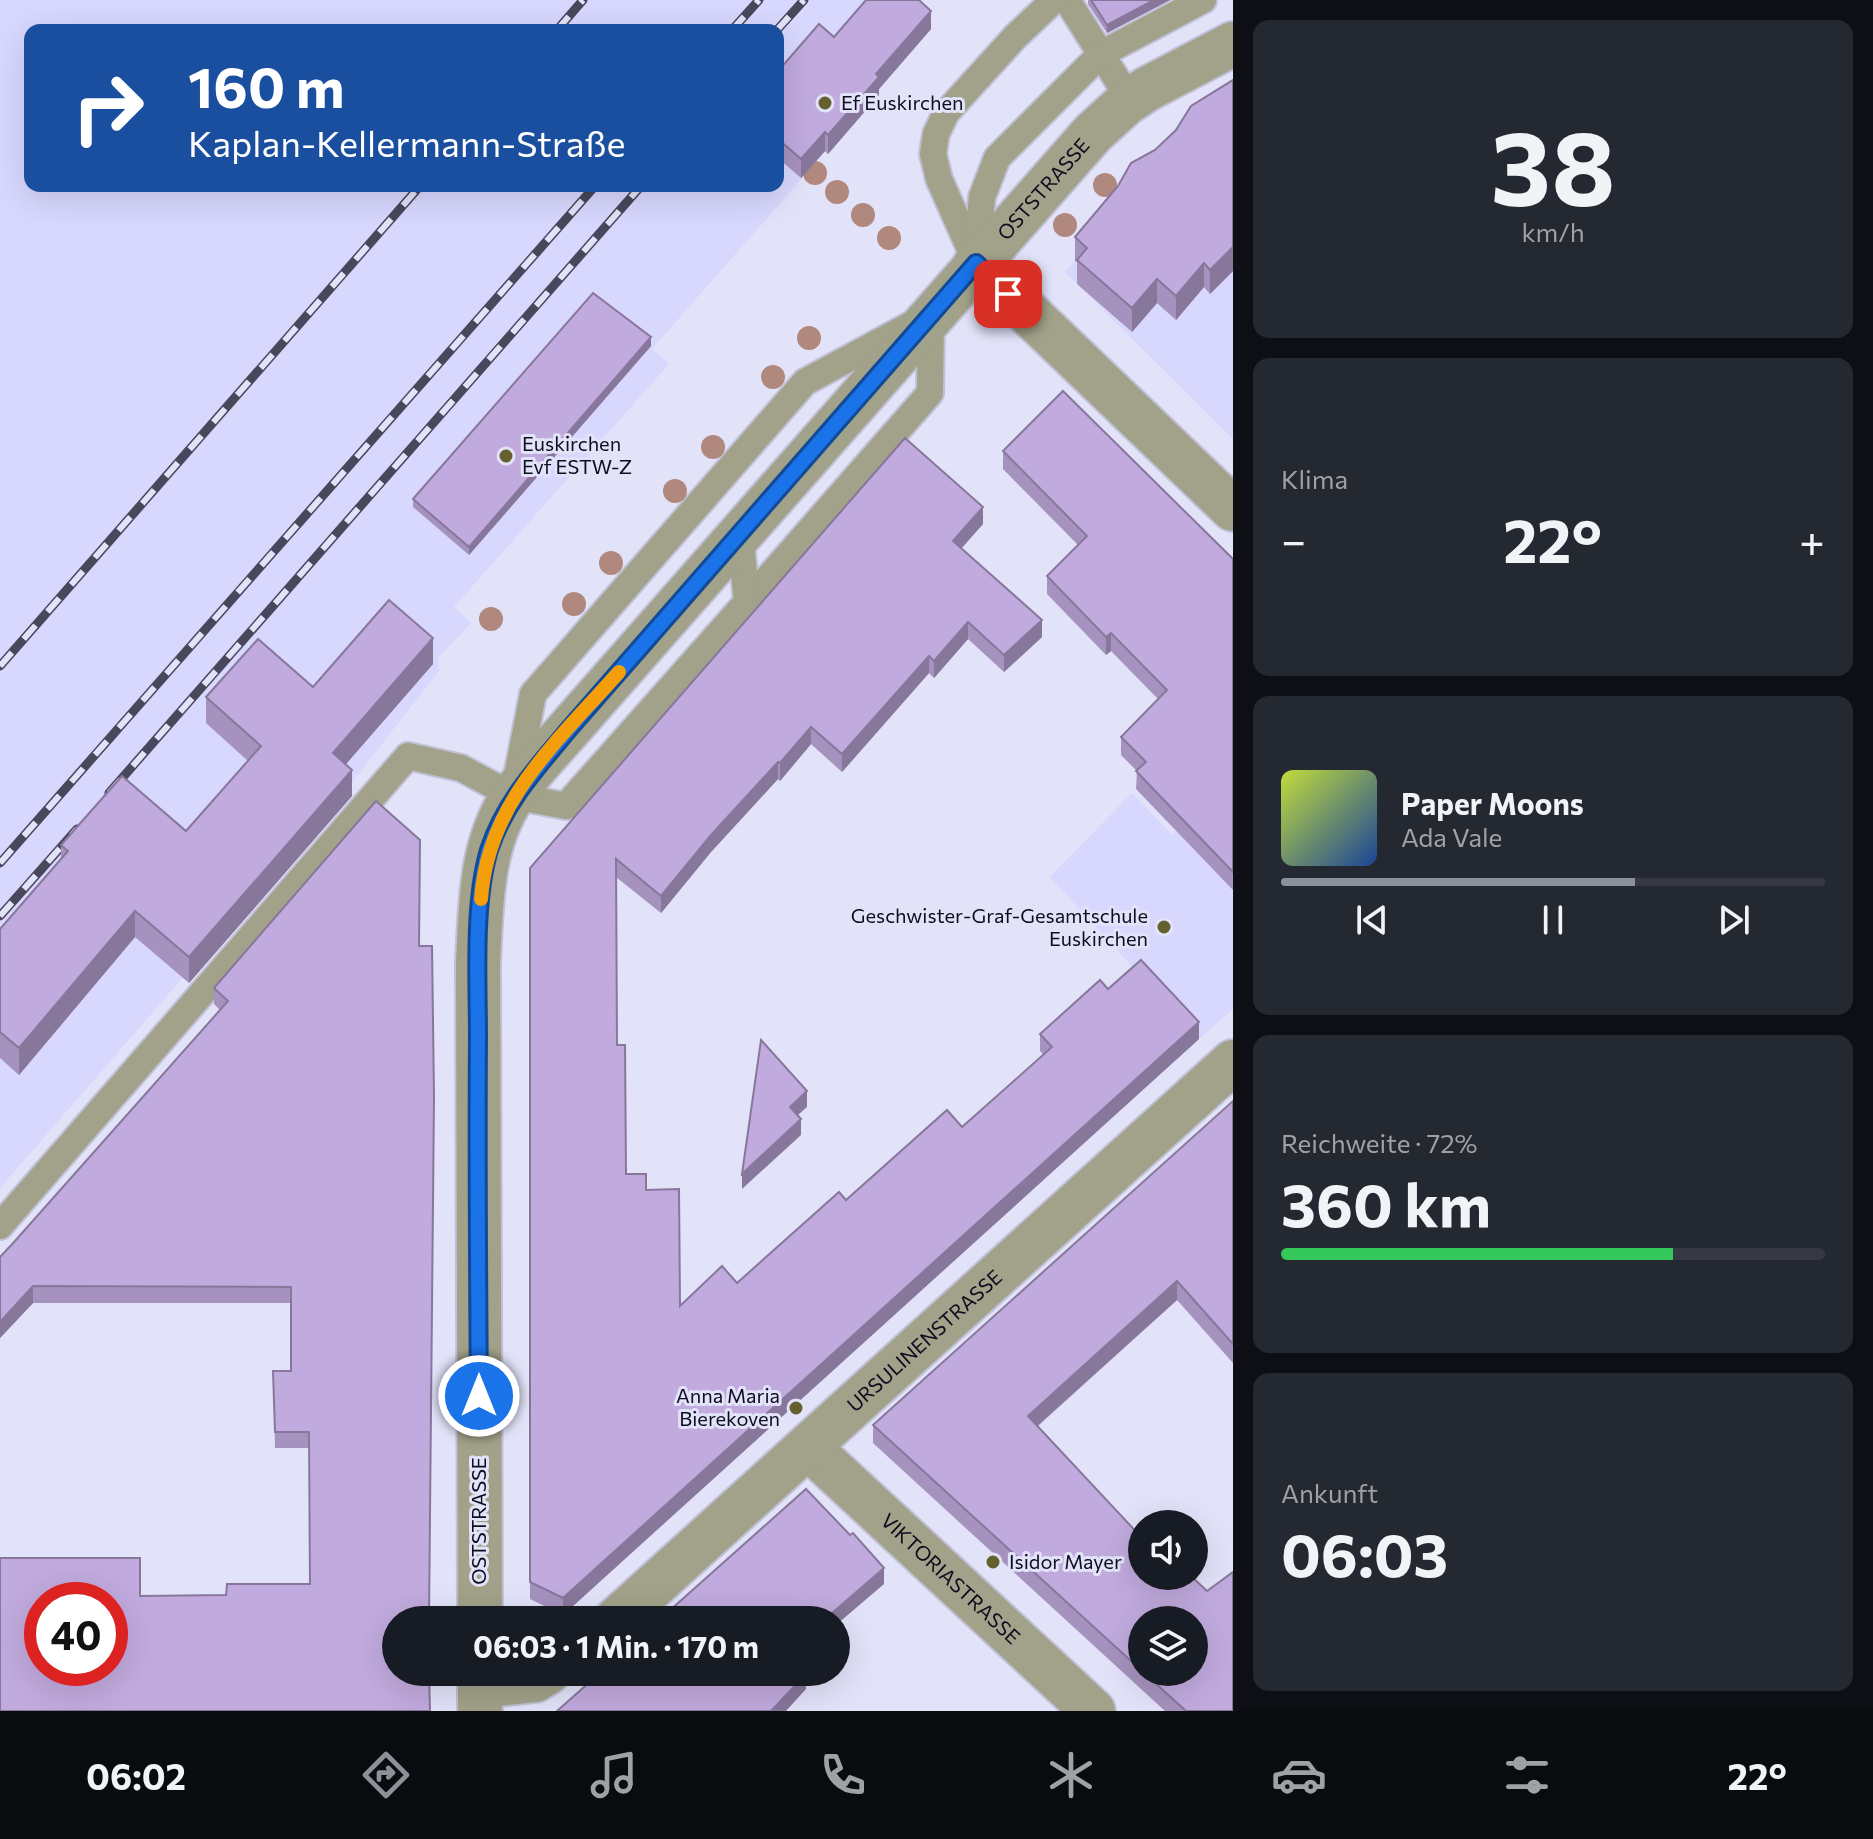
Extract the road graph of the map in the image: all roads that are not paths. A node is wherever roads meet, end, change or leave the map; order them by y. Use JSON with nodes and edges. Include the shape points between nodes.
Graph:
{"nodes":[{"id":1,"x":1054,"y":0,"type":"edge"},
{"id":2,"x":1067,"y":0,"type":"edge"},
{"id":3,"x":1203,"y":0,"type":"edge"},
{"id":4,"x":1233,"y":44,"type":"edge"},
{"id":5,"x":1101,"y":54,"type":"junction"},
{"id":6,"x":1130,"y":100,"type":"junction"},
{"id":7,"x":976,"y":263,"type":"junction"},
{"id":8,"x":931,"y":314,"type":"junction"},
{"id":9,"x":1233,"y":509,"type":"edge"},
{"id":10,"x":740,"y":534,"type":"junction"},
{"id":11,"x":747,"y":602,"type":"junction"},
{"id":12,"x":513,"y":796,"type":"junction"},
{"id":13,"x":1233,"y":1062,"type":"edge"},
{"id":14,"x":0,"y":1226,"type":"edge"},
{"id":15,"x":808,"y":1447,"type":"junction"},
{"id":16,"x":480,"y":1606,"type":"edge"},
{"id":17,"x":632,"y":1606,"type":"edge"},
{"id":18,"x":502,"y":1686,"type":"edge"},
{"id":19,"x":480,"y":1690,"type":"edge"},
{"id":20,"x":1093,"y":1711,"type":"edge"}],
"edges":[{"from":1,"to":7,"type":"lane","via":[[946,113],[936,134],[933,154],[939,179]]},
{"from":2,"to":5,"type":"lane"},
{"from":3,"to":5,"type":"lane"},
{"from":4,"to":6,"type":"street","name":"OSTSTRASSE"},
{"from":5,"to":6,"type":"lane"},
{"from":5,"to":7,"type":"lane","via":[[997,158],[982,197]]},
{"from":6,"to":7,"type":"street","name":"OSTSTRASSE","via":[[1093,133]]},
{"from":7,"to":8,"type":"street","name":"OSTSTRASSE"},
{"from":7,"to":9,"type":"street"},
{"from":8,"to":10,"type":"street","name":"OSTSTRASSE"},
{"from":8,"to":11,"type":"lane","via":[[930,393]]},
{"from":8,"to":12,"type":"lane","via":[[805,382],[533,694]]},
{"from":10,"to":11,"type":"lane"},
{"from":10,"to":12,"type":"street","name":"OSTSTRASSE"},
{"from":11,"to":12,"type":"lane","via":[[566,806]]},
{"from":12,"to":14,"type":"lane","via":[[461,768],[408,756]]},
{"from":12,"to":16,"type":"street","name":"OSTSTRASSE","via":[[489,852],[482,884],[478,963]]},
{"from":13,"to":15,"type":"street","name":"URSULINENSTRASSE"},
{"from":15,"to":17,"type":"street","name":"URSULINENSTRASSE"},
{"from":15,"to":20,"type":"street","name":"VIKTORIASTRASSE"},
{"from":18,"to":19,"type":"street"}]}
